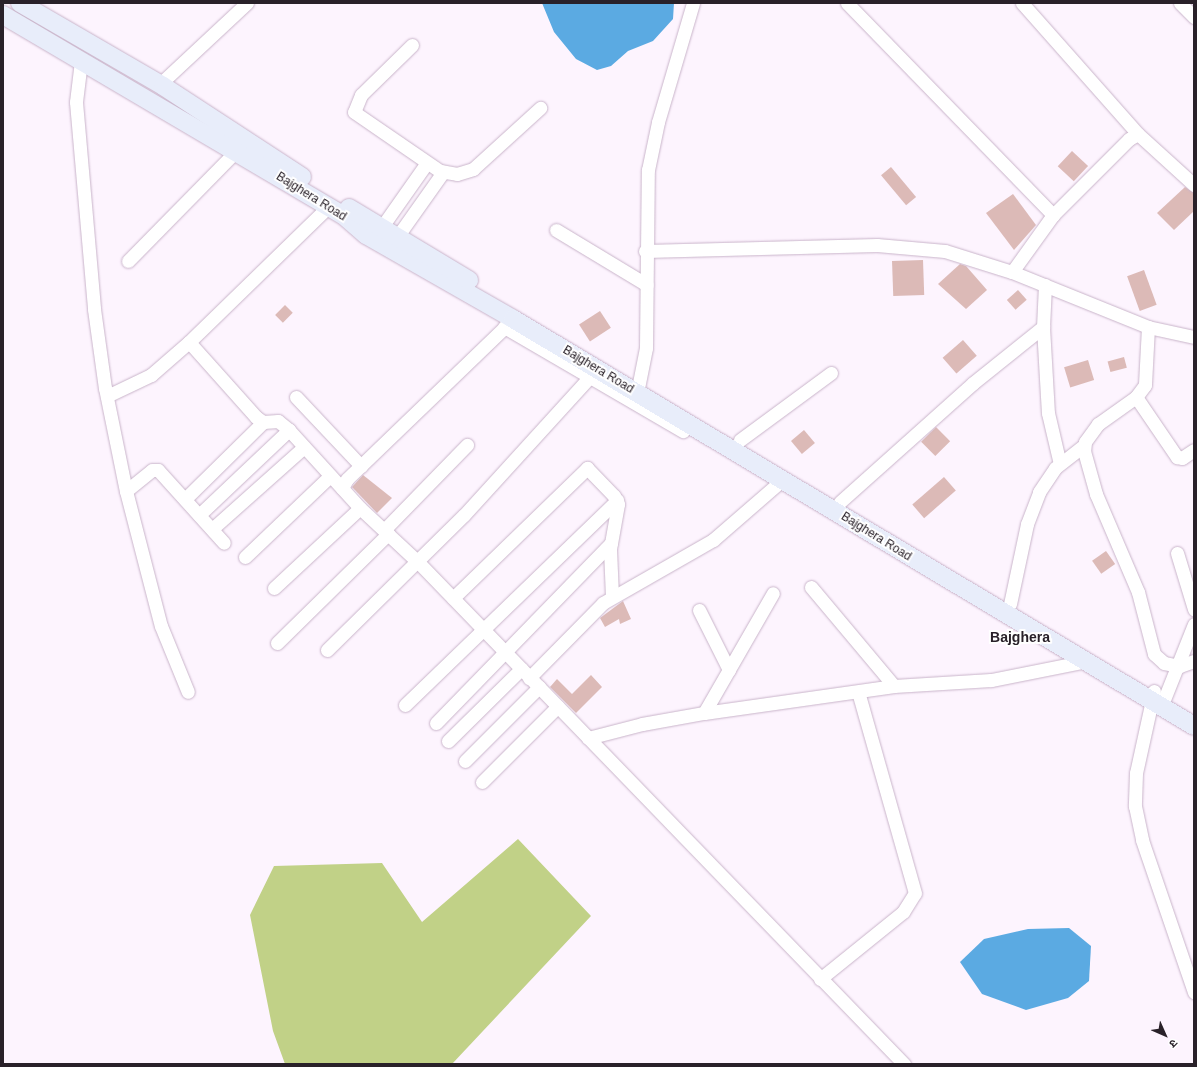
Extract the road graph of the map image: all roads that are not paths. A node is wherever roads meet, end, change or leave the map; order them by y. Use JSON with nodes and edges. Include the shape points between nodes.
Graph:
{"nodes":[{"id":1,"x":247,"y":3,"type":"edge"},
{"id":2,"x":693,"y":3,"type":"edge"},
{"id":3,"x":847,"y":3,"type":"edge"},
{"id":4,"x":1022,"y":3,"type":"edge"},
{"id":5,"x":1180,"y":3,"type":"edge"},
{"id":6,"x":22,"y":4,"type":"edge"},
{"id":7,"x":3,"y":15,"type":"edge"},
{"id":8,"x":1194,"y":17,"type":"edge"},
{"id":9,"x":412,"y":45,"type":"dead end"},
{"id":10,"x":82,"y":61,"type":"junction"},
{"id":11,"x":160,"y":84,"type":"junction"},
{"id":12,"x":540,"y":108,"type":"dead end"},
{"id":13,"x":194,"y":117,"type":"junction"},
{"id":14,"x":1138,"y":134,"type":"junction"},
{"id":15,"x":236,"y":151,"type":"junction"},
{"id":16,"x":426,"y":164,"type":"junction"},
{"id":17,"x":443,"y":172,"type":"junction"},
{"id":18,"x":1194,"y":184,"type":"edge"},
{"id":19,"x":328,"y":207,"type":"junction"},
{"id":20,"x":1053,"y":215,"type":"junction"},
{"id":21,"x":373,"y":223,"type":"junction"},
{"id":22,"x":556,"y":230,"type":"dead end"},
{"id":23,"x":397,"y":237,"type":"junction"},
{"id":24,"x":645,"y":251,"type":"junction"},
{"id":25,"x":128,"y":261,"type":"dead end"},
{"id":26,"x":1012,"y":272,"type":"junction"},
{"id":27,"x":647,"y":285,"type":"junction"},
{"id":28,"x":1045,"y":285,"type":"junction"},
{"id":29,"x":508,"y":323,"type":"junction"},
{"id":30,"x":1043,"y":327,"type":"junction"},
{"id":31,"x":1148,"y":327,"type":"junction"},
{"id":32,"x":1194,"y":337,"type":"edge"},
{"id":33,"x":189,"y":342,"type":"junction"},
{"id":34,"x":593,"y":373,"type":"junction"},
{"id":35,"x":831,"y":373,"type":"dead end"},
{"id":36,"x":638,"y":387,"type":"junction"},
{"id":37,"x":107,"y":396,"type":"junction"},
{"id":38,"x":296,"y":397,"type":"dead end"},
{"id":39,"x":1136,"y":397,"type":"junction"},
{"id":40,"x":263,"y":422,"type":"junction"},
{"id":41,"x":289,"y":430,"type":"junction"},
{"id":42,"x":740,"y":440,"type":"junction"},
{"id":43,"x":467,"y":445,"type":"dead end"},
{"id":44,"x":1084,"y":445,"type":"junction"},
{"id":45,"x":304,"y":447,"type":"junction"},
{"id":46,"x":1194,"y":450,"type":"edge"},
{"id":47,"x":1060,"y":464,"type":"junction"},
{"id":48,"x":361,"y":466,"type":"junction"},
{"id":49,"x":330,"y":476,"type":"junction"},
{"id":50,"x":779,"y":482,"type":"junction"},
{"id":51,"x":342,"y":488,"type":"junction"},
{"id":52,"x":126,"y":491,"type":"junction"},
{"id":53,"x":185,"y":499,"type":"junction"},
{"id":54,"x":617,"y":500,"type":"junction"},
{"id":55,"x":840,"y":502,"type":"junction"},
{"id":56,"x":360,"y":508,"type":"junction"},
{"id":57,"x":199,"y":515,"type":"junction"},
{"id":58,"x":212,"y":529,"type":"junction"},
{"id":59,"x":386,"y":532,"type":"junction"},
{"id":60,"x":224,"y":543,"type":"dead end"},
{"id":61,"x":611,"y":543,"type":"junction"},
{"id":62,"x":1177,"y":553,"type":"dead end"},
{"id":63,"x":245,"y":557,"type":"dead end"},
{"id":64,"x":418,"y":562,"type":"junction"},
{"id":65,"x":811,"y":587,"type":"dead end"},
{"id":66,"x":274,"y":588,"type":"dead end"},
{"id":67,"x":773,"y":593,"type":"dead end"},
{"id":68,"x":612,"y":596,"type":"junction"},
{"id":69,"x":453,"y":598,"type":"junction"},
{"id":70,"x":1010,"y":604,"type":"junction"},
{"id":71,"x":1194,"y":609,"type":"edge"},
{"id":72,"x":699,"y":610,"type":"dead end"},
{"id":73,"x":1194,"y":624,"type":"edge"},
{"id":74,"x":483,"y":632,"type":"junction"},
{"id":75,"x":276,"y":643,"type":"dead end"},
{"id":76,"x":327,"y":650,"type":"dead end"},
{"id":77,"x":503,"y":651,"type":"junction"},
{"id":78,"x":1082,"y":662,"type":"junction"},
{"id":79,"x":1194,"y":662,"type":"edge"},
{"id":80,"x":1180,"y":666,"type":"junction"},
{"id":81,"x":729,"y":670,"type":"junction"},
{"id":82,"x":525,"y":674,"type":"junction"},
{"id":83,"x":894,"y":686,"type":"junction"},
{"id":84,"x":539,"y":687,"type":"junction"},
{"id":85,"x":188,"y":692,"type":"dead end"},
{"id":86,"x":858,"y":692,"type":"junction"},
{"id":87,"x":1158,"y":699,"type":"junction"},
{"id":88,"x":405,"y":705,"type":"dead end"},
{"id":89,"x":558,"y":706,"type":"junction"},
{"id":90,"x":704,"y":713,"type":"junction"},
{"id":91,"x":1194,"y":714,"type":"edge"},
{"id":92,"x":436,"y":723,"type":"dead end"},
{"id":93,"x":1194,"y":726,"type":"edge"},
{"id":94,"x":588,"y":738,"type":"junction"},
{"id":95,"x":448,"y":741,"type":"dead end"},
{"id":96,"x":465,"y":761,"type":"dead end"},
{"id":97,"x":482,"y":782,"type":"dead end"},
{"id":98,"x":820,"y":979,"type":"junction"},
{"id":99,"x":1194,"y":992,"type":"edge"},
{"id":100,"x":904,"y":1064,"type":"edge"}],
"edges":[{"from":1,"to":11,"type":"street"},
{"from":2,"to":24,"type":"street","via":[[658,122],[648,170]]},
{"from":3,"to":20,"type":"street"},
{"from":4,"to":14,"type":"street"},
{"from":5,"to":8,"type":"street"},
{"from":6,"to":11,"type":"main road"},
{"from":7,"to":10,"type":"main road","name":"Bajghera Road"},
{"from":9,"to":16,"type":"street","via":[[361,95],[354,112]]},
{"from":10,"to":13,"type":"main road","name":"Bajghera Road"},
{"from":10,"to":37,"type":"street","via":[[76,102],[94,309]]},
{"from":11,"to":13,"type":"main road"},
{"from":12,"to":17,"type":"street","via":[[473,169],[457,174]]},
{"from":13,"to":15,"type":"main road","name":"Bajghera Road"},
{"from":13,"to":21,"type":"main road","name":"Bajghera Road"},
{"from":14,"to":18,"type":"street"},
{"from":14,"to":20,"type":"street","via":[[1129,139]]},
{"from":15,"to":19,"type":"main road","name":"Bajghera Road"},
{"from":15,"to":25,"type":"street"},
{"from":16,"to":17,"type":"street"},
{"from":16,"to":21,"type":"street"},
{"from":17,"to":23,"type":"street"},
{"from":19,"to":29,"type":"main road","name":"Bajghera Road","via":[[366,235]]},
{"from":19,"to":33,"type":"street"},
{"from":20,"to":26,"type":"street"},
{"from":21,"to":23,"type":"main road","name":"Bajghera Road"},
{"from":22,"to":27,"type":"street"},
{"from":23,"to":36,"type":"main road","name":"Bajghera Road"},
{"from":24,"to":26,"type":"street","via":[[877,245],[945,251]]},
{"from":24,"to":27,"type":"street"},
{"from":26,"to":28,"type":"street"},
{"from":27,"to":36,"type":"street","via":[[646,348]]},
{"from":28,"to":30,"type":"street"},
{"from":28,"to":31,"type":"street"},
{"from":29,"to":34,"type":"main road","name":"Bajghera Road"},
{"from":29,"to":48,"type":"street"},
{"from":30,"to":47,"type":"street","via":[[1048,412]]},
{"from":30,"to":55,"type":"street","via":[[973,383]]},
{"from":31,"to":32,"type":"street"},
{"from":31,"to":39,"type":"street","via":[[1147,378]]},
{"from":33,"to":37,"type":"street","via":[[143,380]]},
{"from":33,"to":40,"type":"street"},
{"from":34,"to":36,"type":"main road","name":"Bajghera Road"},
{"from":34,"to":50,"type":"street"},
{"from":34,"to":64,"type":"street"},
{"from":35,"to":42,"type":"street"},
{"from":36,"to":42,"type":"main road","name":"Bajghera Road"},
{"from":36,"to":50,"type":"main road","name":"Bajghera Road"},
{"from":37,"to":52,"type":"street"},
{"from":38,"to":48,"type":"street"},
{"from":39,"to":44,"type":"street","via":[[1098,424]]},
{"from":39,"to":46,"type":"street","via":[[1177,457],[1182,458]]},
{"from":40,"to":41,"type":"street","via":[[278,421]]},
{"from":40,"to":53,"type":"street"},
{"from":41,"to":45,"type":"street"},
{"from":41,"to":57,"type":"street"},
{"from":42,"to":55,"type":"main road","name":"Bajghera Road"},
{"from":43,"to":59,"type":"street"},
{"from":44,"to":47,"type":"street"},
{"from":44,"to":80,"type":"street","via":[[1096,494],[1138,592],[1154,654],[1164,663]]},
{"from":45,"to":49,"type":"street"},
{"from":45,"to":58,"type":"street"},
{"from":47,"to":70,"type":"street","via":[[1039,492],[1032,508]]},
{"from":48,"to":51,"type":"street"},
{"from":49,"to":51,"type":"street"},
{"from":49,"to":63,"type":"street"},
{"from":50,"to":68,"type":"street","via":[[713,540],[644,581]]},
{"from":50,"to":78,"type":"main road","name":"Bajghera Road"},
{"from":51,"to":56,"type":"street"},
{"from":52,"to":53,"type":"street","via":[[154,469]]},
{"from":52,"to":85,"type":"street","via":[[161,626]]},
{"from":53,"to":57,"type":"street"},
{"from":54,"to":61,"type":"street"},
{"from":54,"to":69,"type":"street","via":[[590,470],[582,470]]},
{"from":54,"to":74,"type":"street"},
{"from":55,"to":70,"type":"main road","name":"Bajghera Road"},
{"from":56,"to":59,"type":"street"},
{"from":56,"to":66,"type":"street"},
{"from":57,"to":58,"type":"street"},
{"from":58,"to":60,"type":"street"},
{"from":59,"to":64,"type":"street"},
{"from":59,"to":75,"type":"street"},
{"from":61,"to":68,"type":"street"},
{"from":61,"to":77,"type":"street"},
{"from":62,"to":71,"type":"street"},
{"from":64,"to":69,"type":"street"},
{"from":64,"to":76,"type":"street"},
{"from":65,"to":83,"type":"street"},
{"from":67,"to":81,"type":"street"},
{"from":68,"to":82,"type":"street"},
{"from":69,"to":74,"type":"street"},
{"from":70,"to":87,"type":"main road","name":"Bajghera Road"},
{"from":72,"to":81,"type":"street"},
{"from":73,"to":80,"type":"street"},
{"from":74,"to":77,"type":"street"},
{"from":74,"to":88,"type":"street"},
{"from":77,"to":82,"type":"street"},
{"from":77,"to":92,"type":"street"},
{"from":78,"to":83,"type":"street","via":[[991,680]]},
{"from":78,"to":87,"type":"main road","name":"Bajghera Road"},
{"from":79,"to":80,"type":"street"},
{"from":80,"to":87,"type":"street"},
{"from":81,"to":90,"type":"street"},
{"from":82,"to":84,"type":"street"},
{"from":82,"to":95,"type":"street"},
{"from":83,"to":86,"type":"street"},
{"from":84,"to":89,"type":"street"},
{"from":84,"to":96,"type":"street"},
{"from":86,"to":90,"type":"street"},
{"from":86,"to":98,"type":"street","via":[[915,894],[903,912]]},
{"from":87,"to":91,"type":"main road","name":"Bajghera Road"},
{"from":87,"to":93,"type":"main road","name":"Bajghera Road"},
{"from":87,"to":99,"type":"street","via":[[1136,773],[1135,806],[1142,840]]},
{"from":89,"to":94,"type":"street"},
{"from":89,"to":97,"type":"street"},
{"from":90,"to":94,"type":"street","via":[[642,724]]},
{"from":94,"to":98,"type":"street"},
{"from":98,"to":100,"type":"street"}]}
